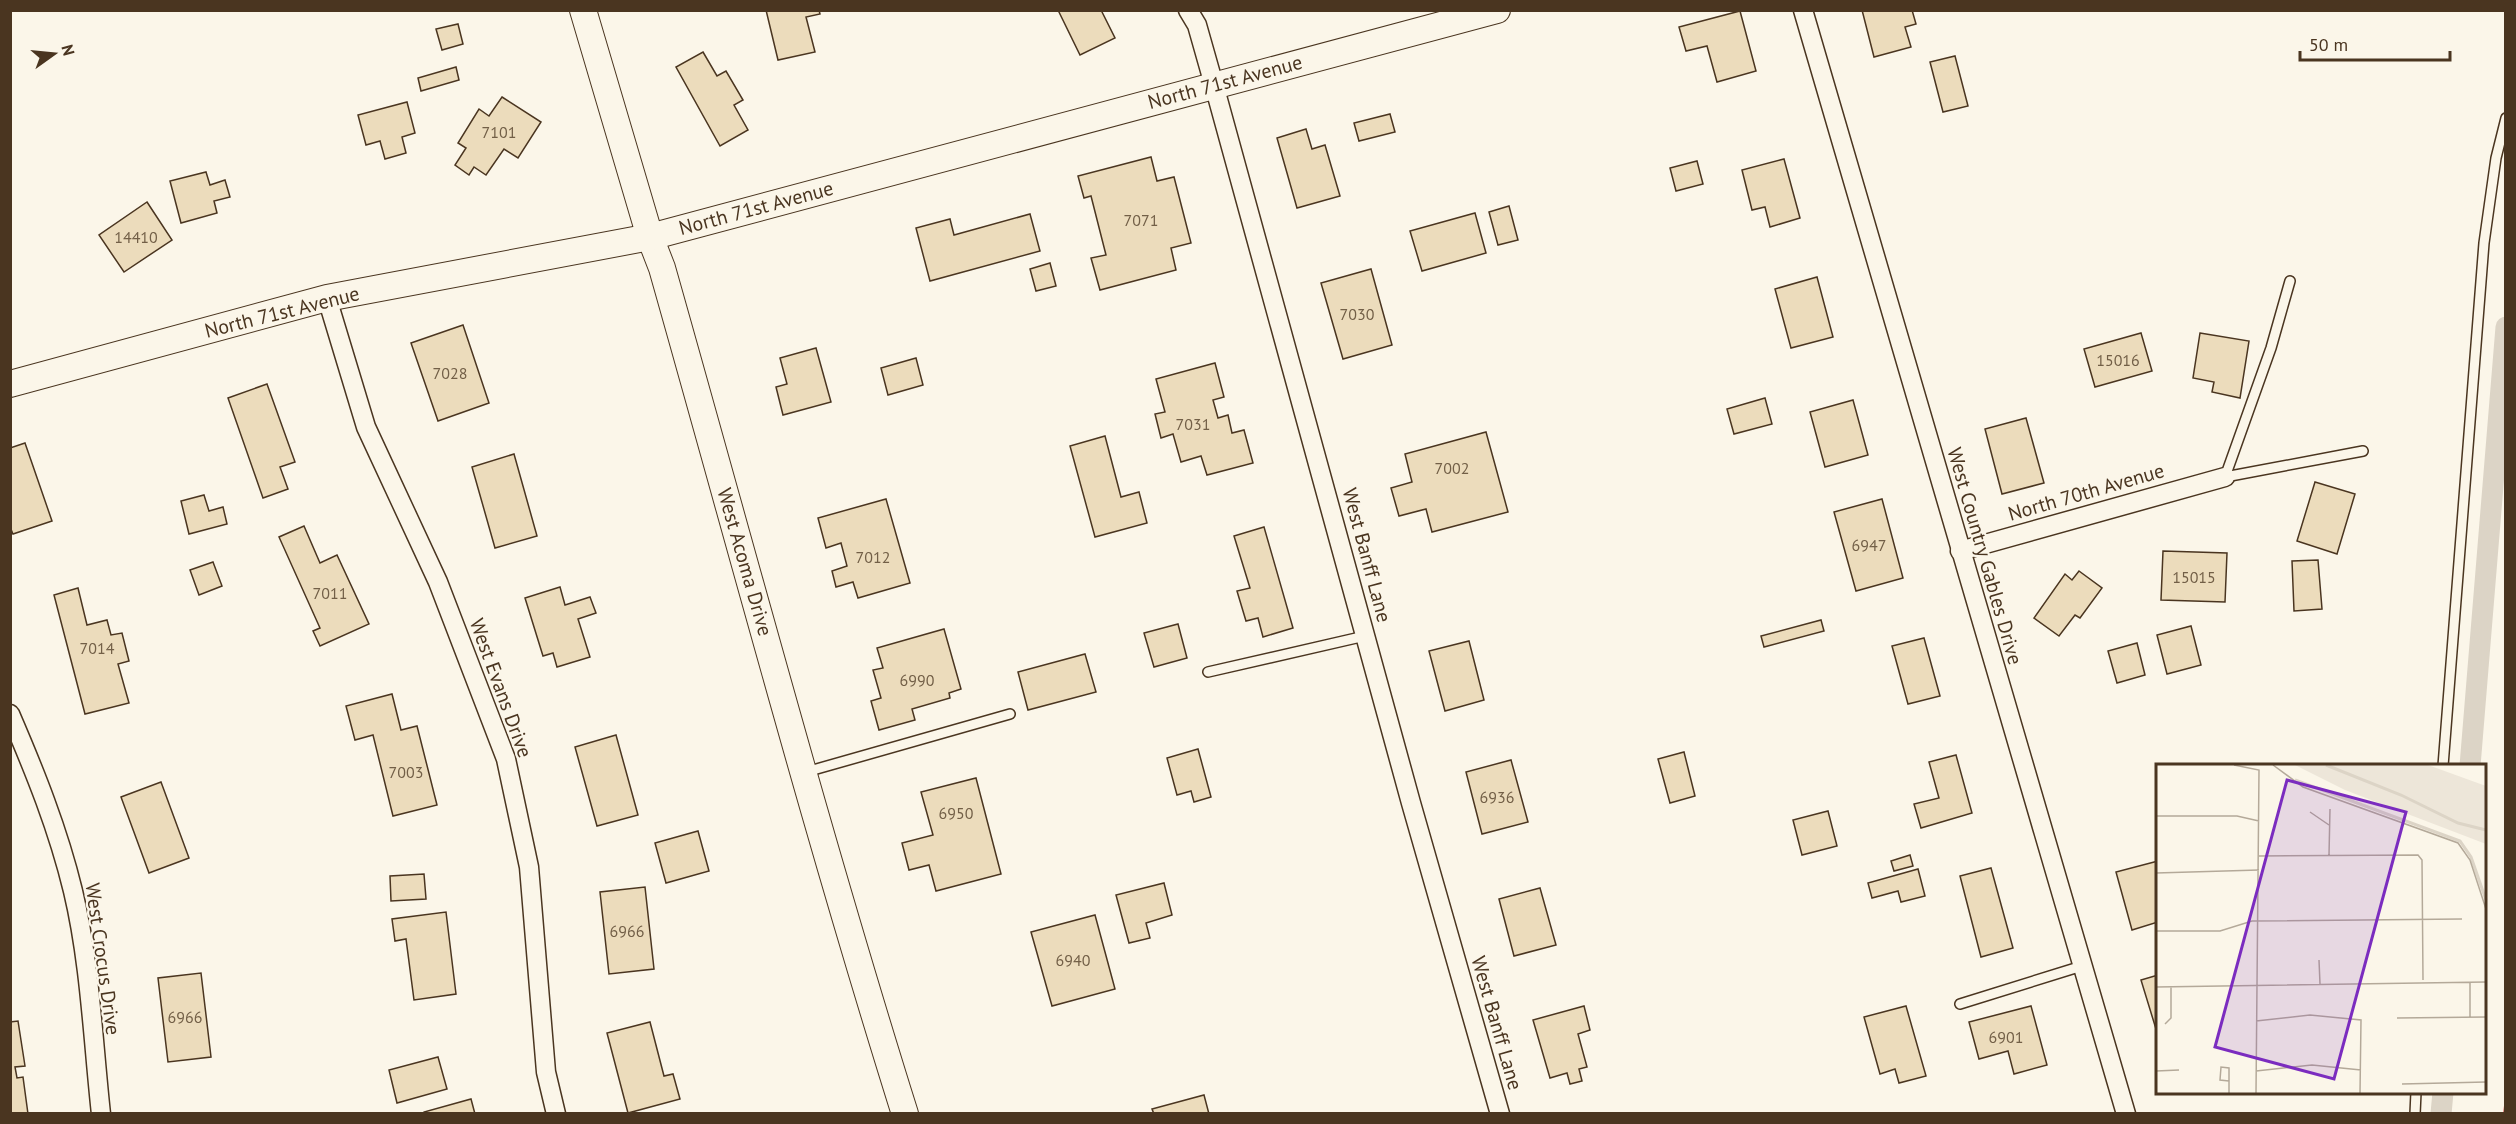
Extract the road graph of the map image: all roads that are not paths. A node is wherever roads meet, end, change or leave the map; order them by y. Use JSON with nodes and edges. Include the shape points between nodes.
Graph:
{"nodes":[{"id":1,"x":583,"y":10,"type":"edge"},
{"id":2,"x":1188,"y":10,"type":"edge"},
{"id":3,"x":1497,"y":10,"type":"edge"},
{"id":4,"x":1803,"y":10,"type":"edge"},
{"id":5,"x":1214,"y":85,"type":"junction"},
{"id":6,"x":2505,"y":118,"type":"edge"},
{"id":7,"x":650,"y":237,"type":"junction"},
{"id":8,"x":2290,"y":281,"type":"dead end"},
{"id":9,"x":327,"y":298,"type":"junction"},
{"id":10,"x":10,"y":384,"type":"edge"},
{"id":11,"x":2363,"y":451,"type":"dead end"},
{"id":12,"x":2225,"y":477,"type":"junction"},
{"id":13,"x":1960,"y":551,"type":"junction"},
{"id":14,"x":1365,"y":636,"type":"junction"},
{"id":15,"x":1208,"y":672,"type":"dead end"},
{"id":16,"x":10,"y":714,"type":"edge"},
{"id":17,"x":1010,"y":714,"type":"dead end"},
{"id":18,"x":2443,"y":764,"type":"edge"},
{"id":19,"x":804,"y":772,"type":"junction"},
{"id":20,"x":2082,"y":966,"type":"junction"},
{"id":21,"x":1960,"y":1004,"type":"dead end"},
{"id":22,"x":2416,"y":1094,"type":"edge"},
{"id":23,"x":100,"y":1113,"type":"edge"},
{"id":24,"x":556,"y":1113,"type":"edge"},
{"id":25,"x":905,"y":1113,"type":"edge"},
{"id":26,"x":1500,"y":1113,"type":"edge"},
{"id":27,"x":2126,"y":1113,"type":"edge"},
{"id":28,"x":2415,"y":1113,"type":"edge"}],
"edges":[{"from":1,"to":7,"type":"street","name":"West Acoma Drive"},
{"from":2,"to":5,"type":"street","name":"West Banff Lane","via":[[1197,25]]},
{"from":3,"to":5,"type":"street","name":"North 71st Avenue"},
{"from":4,"to":13,"type":"street","name":"West Country Gables Drive"},
{"from":5,"to":7,"type":"street","name":"North 71st Avenue"},
{"from":5,"to":14,"type":"street","name":"West Banff Lane"},
{"from":6,"to":18,"type":"lane","via":[[2484,243]]},
{"from":7,"to":9,"type":"street","name":"North 71st Avenue"},
{"from":7,"to":19,"type":"street","name":"West Acoma Drive"},
{"from":8,"to":12,"type":"lane","via":[[2271,348]]},
{"from":9,"to":10,"type":"street","name":"North 71st Avenue"},
{"from":9,"to":24,"type":"street","name":"West Evans Drive","via":[[366,427],[438,582],[506,759],[529,867],[546,1072]]},
{"from":11,"to":12,"type":"lane"},
{"from":12,"to":13,"type":"street","name":"North 70th Avenue"},
{"from":13,"to":20,"type":"street","name":"West Country Gables Drive"},
{"from":14,"to":15,"type":"lane"},
{"from":14,"to":26,"type":"street","name":"West Banff Lane"},
{"from":16,"to":23,"type":"street","name":"West Crocus Drive","via":[[48,802],[73,891]]},
{"from":17,"to":19,"type":"lane"},
{"from":19,"to":25,"type":"street","name":"West Acoma Drive"},
{"from":20,"to":21,"type":"lane"},
{"from":20,"to":27,"type":"street","name":"West Country Gables Drive"},
{"from":22,"to":28,"type":"lane"}]}
